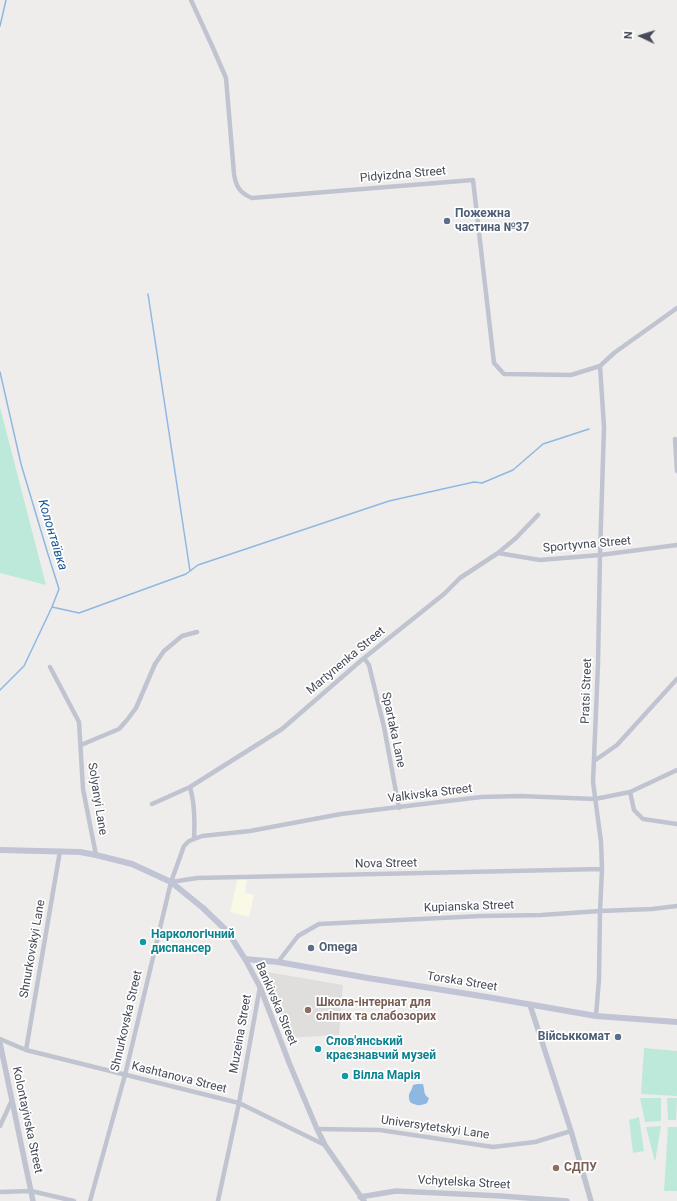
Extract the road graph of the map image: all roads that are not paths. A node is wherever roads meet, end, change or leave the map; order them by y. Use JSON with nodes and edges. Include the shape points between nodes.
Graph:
{"nodes":[{"id":1,"x":191,"y":0,"type":"edge"},
{"id":2,"x":677,"y":308,"type":"edge"},
{"id":3,"x":600,"y":366,"type":"junction"},
{"id":4,"x":675,"y":439,"type":"dead end"},
{"id":5,"x":677,"y":471,"type":"edge"},
{"id":6,"x":538,"y":515,"type":"dead end"},
{"id":7,"x":677,"y":546,"type":"edge"},
{"id":8,"x":498,"y":553,"type":"junction"},
{"id":9,"x":600,"y":555,"type":"junction"},
{"id":10,"x":197,"y":632,"type":"dead end"},
{"id":11,"x":364,"y":658,"type":"junction"},
{"id":12,"x":50,"y":667,"type":"dead end"},
{"id":13,"x":677,"y":679,"type":"edge"},
{"id":14,"x":80,"y":745,"type":"junction"},
{"id":15,"x":594,"y":761,"type":"junction"},
{"id":16,"x":677,"y":770,"type":"edge"},
{"id":17,"x":190,"y":787,"type":"junction"},
{"id":18,"x":630,"y":792,"type":"junction"},
{"id":19,"x":595,"y":799,"type":"junction"},
{"id":20,"x":152,"y":804,"type":"dead end"},
{"id":21,"x":399,"y":808,"type":"junction"},
{"id":22,"x":677,"y":824,"type":"edge"},
{"id":23,"x":194,"y":838,"type":"junction"},
{"id":24,"x":184,"y":846,"type":"joint"},
{"id":25,"x":0,"y":850,"type":"edge"},
{"id":26,"x":60,"y":851,"type":"junction"},
{"id":27,"x":96,"y":855,"type":"junction"},
{"id":28,"x":602,"y":869,"type":"junction"},
{"id":29,"x":170,"y":882,"type":"junction"},
{"id":30,"x":677,"y":906,"type":"edge"},
{"id":31,"x":600,"y":911,"type":"junction"},
{"id":32,"x":245,"y":959,"type":"junction"},
{"id":33,"x":278,"y":962,"type":"junction"},
{"id":34,"x":260,"y":987,"type":"junction"},
{"id":35,"x":530,"y":1006,"type":"junction"},
{"id":36,"x":596,"y":1016,"type":"junction"},
{"id":37,"x":677,"y":1022,"type":"edge"},
{"id":38,"x":0,"y":1039,"type":"edge"},
{"id":39,"x":0,"y":1043,"type":"edge"},
{"id":40,"x":26,"y":1050,"type":"junction"},
{"id":41,"x":125,"y":1075,"type":"junction"},
{"id":42,"x":12,"y":1100,"type":"junction"},
{"id":43,"x":238,"y":1103,"type":"junction"},
{"id":44,"x":0,"y":1126,"type":"edge"},
{"id":45,"x":317,"y":1129,"type":"junction"},
{"id":46,"x":571,"y":1131,"type":"junction"},
{"id":47,"x":325,"y":1145,"type":"junction"},
{"id":48,"x":31,"y":1190,"type":"junction"},
{"id":49,"x":0,"y":1192,"type":"edge"},
{"id":50,"x":362,"y":1199,"type":"edge"},
{"id":51,"x":552,"y":1200,"type":"edge"},
{"id":52,"x":33,"y":1201,"type":"edge"},
{"id":53,"x":74,"y":1201,"type":"edge"},
{"id":54,"x":90,"y":1201,"type":"edge"},
{"id":55,"x":218,"y":1201,"type":"edge"},
{"id":56,"x":567,"y":1201,"type":"edge"},
{"id":57,"x":591,"y":1201,"type":"edge"}],
"edges":[{"from":1,"to":3,"type":"street","name":"Pidyizdna Street","via":[[226,78],[235,182],[245,195],[252,198],[473,180],[494,363],[504,374],[571,375]]},
{"from":2,"to":3,"type":"street"},
{"from":3,"to":9,"type":"street","name":"Pratsi Street","via":[[604,427]]},
{"from":4,"to":5,"type":"street"},
{"from":6,"to":8,"type":"street","name":"Martynenka Street"},
{"from":7,"to":9,"type":"street","name":"Sportyvna Street"},
{"from":8,"to":9,"type":"street","name":"Sportyvna Street","via":[[540,560]]},
{"from":8,"to":11,"type":"street","name":"Martynenka Street","via":[[460,578],[444,594]]},
{"from":9,"to":15,"type":"street","name":"Pratsi Street"},
{"from":10,"to":14,"type":"street","via":[[182,636],[164,651],[155,664],[136,708],[119,729]]},
{"from":11,"to":17,"type":"street","name":"Martynenka Street","via":[[282,729]]},
{"from":11,"to":21,"type":"street","name":"Spartaka Lane","via":[[369,666],[384,727]]},
{"from":12,"to":14,"type":"street","name":"Solyanyi Lane","via":[[80,722]]},
{"from":13,"to":15,"type":"street","via":[[617,745]]},
{"from":14,"to":27,"type":"street","name":"Solyanyi Lane","via":[[85,803]]},
{"from":15,"to":19,"type":"street","name":"Pratsi Street"},
{"from":16,"to":18,"type":"street","name":"Valkivska Street"},
{"from":17,"to":20,"type":"street","name":"Martynenka Street"},
{"from":17,"to":23,"type":"street","via":[[195,810]]},
{"from":18,"to":19,"type":"street","name":"Valkivska Street"},
{"from":18,"to":22,"type":"street","via":[[634,810],[643,819]]},
{"from":19,"to":21,"type":"street","name":"Valkivska Street","via":[[489,797]]},
{"from":19,"to":28,"type":"street","name":"Pratsi Street","via":[[602,842]]},
{"from":21,"to":23,"type":"street","name":"Valkivska Street","via":[[341,814],[250,831]]},
{"from":23,"to":24,"type":"street","name":"Valkivska Street"},
{"from":24,"to":29,"type":"street","name":"Shnurkovska Street"},
{"from":25,"to":26,"type":"main road","name":"Bankivska Street"},
{"from":26,"to":27,"type":"main road","name":"Bankivska Street"},
{"from":26,"to":40,"type":"street","name":"Shnurkovskyi Lane"},
{"from":27,"to":29,"type":"main road","name":"Bankivska Street","via":[[132,864]]},
{"from":28,"to":29,"type":"street","name":"Nova Street","via":[[197,878]]},
{"from":28,"to":31,"type":"street","name":"Pratsi Street"},
{"from":29,"to":32,"type":"main road","name":"Bankivska Street","via":[[228,932]]},
{"from":29,"to":41,"type":"street","name":"Shnurkovska Street"},
{"from":30,"to":31,"type":"street","name":"Kupianska Street"},
{"from":31,"to":33,"type":"street","name":"Kupianska Street","via":[[319,924],[298,936]]},
{"from":31,"to":36,"type":"street","name":"Pratsi Street"},
{"from":32,"to":33,"type":"main road","name":"Torska Street"},
{"from":32,"to":34,"type":"street","name":"Bankivska Street"},
{"from":33,"to":35,"type":"main road","name":"Torska Street"},
{"from":34,"to":43,"type":"street","name":"Muzeina Street"},
{"from":34,"to":45,"type":"street","name":"Bankivska Street"},
{"from":35,"to":36,"type":"main road","name":"Torska Street"},
{"from":35,"to":46,"type":"street"},
{"from":36,"to":37,"type":"main road","name":"Torska Street"},
{"from":38,"to":40,"type":"street","name":"Kashtanova Street"},
{"from":39,"to":42,"type":"street","name":"Kolontayivska Street"},
{"from":40,"to":41,"type":"street","name":"Kashtanova Street"},
{"from":41,"to":43,"type":"street","name":"Kashtanova Street"},
{"from":41,"to":54,"type":"street","name":"Shnurkovska Street"},
{"from":42,"to":44,"type":"street"},
{"from":42,"to":48,"type":"street","name":"Kolontayivska Street"},
{"from":43,"to":47,"type":"street","name":"Kashtanova Street"},
{"from":43,"to":55,"type":"street","name":"Muzeina Street"},
{"from":45,"to":46,"type":"street","name":"Universytetskyi Lane","via":[[380,1130],[493,1147],[535,1142]]},
{"from":45,"to":47,"type":"street","name":"Bankivska Street"},
{"from":46,"to":57,"type":"street"},
{"from":47,"to":50,"type":"street","name":"Bankivska Street"},
{"from":48,"to":49,"type":"street"},
{"from":48,"to":52,"type":"street","name":"Kolontayivska Street"},
{"from":48,"to":53,"type":"street"},
{"from":50,"to":51,"type":"street","name":"Vchytelska Street","via":[[396,1191]]},
{"from":51,"to":56,"type":"street","name":"Vchytelska Street"}]}
